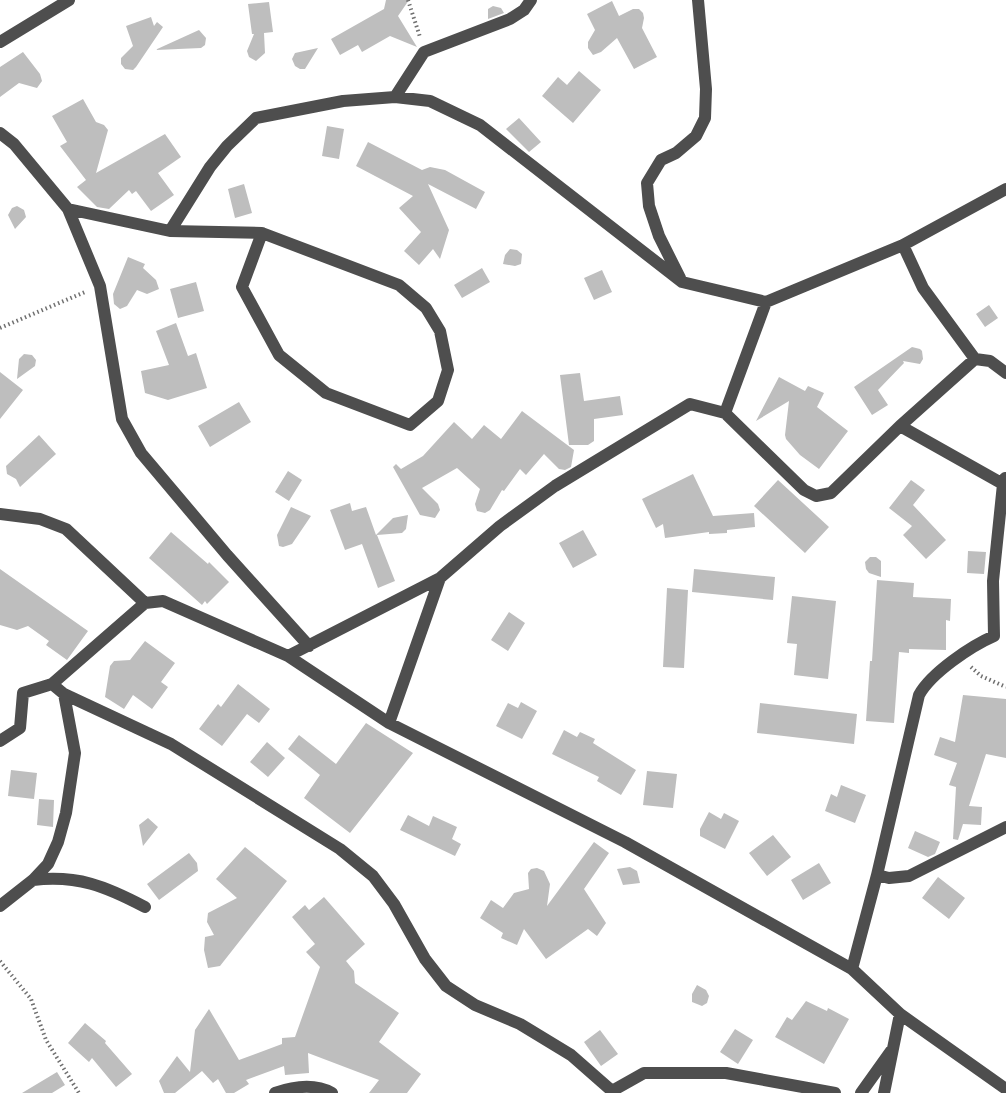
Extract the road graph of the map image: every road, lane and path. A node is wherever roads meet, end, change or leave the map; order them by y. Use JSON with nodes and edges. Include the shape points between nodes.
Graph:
{"nodes":[{"id":1,"x":69,"y":0,"type":"edge"},
{"id":2,"x":408,"y":0,"type":"edge"},
{"id":3,"x":531,"y":0,"type":"edge"},
{"id":4,"x":699,"y":0,"type":"edge"},
{"id":5,"x":0,"y":42,"type":"edge"},
{"id":6,"x":424,"y":52,"type":"junction"},
{"id":7,"x":395,"y":98,"type":"junction"},
{"id":8,"x":0,"y":133,"type":"edge"},
{"id":9,"x":1006,"y":189,"type":"edge"},
{"id":10,"x":68,"y":208,"type":"junction"},
{"id":11,"x":170,"y":231,"type":"junction"},
{"id":12,"x":262,"y":233,"type":"junction"},
{"id":13,"x":903,"y":245,"type":"junction"},
{"id":14,"x":682,"y":282,"type":"junction"},
{"id":15,"x":99,"y":286,"type":"junction"},
{"id":16,"x":766,"y":302,"type":"junction"},
{"id":17,"x":0,"y":328,"type":"edge"},
{"id":18,"x":975,"y":359,"type":"junction"},
{"id":19,"x":1006,"y":373,"type":"edge"},
{"id":20,"x":725,"y":413,"type":"junction"},
{"id":21,"x":900,"y":426,"type":"junction"},
{"id":22,"x":1004,"y":481,"type":"edge"},
{"id":23,"x":0,"y":514,"type":"edge"},
{"id":24,"x":440,"y":578,"type":"junction"},
{"id":25,"x":145,"y":603,"type":"junction"},
{"id":26,"x":309,"y":646,"type":"junction"},
{"id":27,"x":288,"y":657,"type":"junction"},
{"id":28,"x":959,"y":657,"type":"junction"},
{"id":29,"x":52,"y":684,"type":"junction"},
{"id":30,"x":1006,"y":687,"type":"edge"},
{"id":31,"x":64,"y":693,"type":"junction"},
{"id":32,"x":390,"y":723,"type":"junction"},
{"id":33,"x":0,"y":741,"type":"edge"},
{"id":34,"x":1006,"y":828,"type":"edge"},
{"id":35,"x":877,"y":875,"type":"junction"},
{"id":36,"x":33,"y":880,"type":"junction"},
{"id":37,"x":0,"y":906,"type":"edge"},
{"id":38,"x":145,"y":907,"type":"dead end"},
{"id":39,"x":0,"y":960,"type":"edge"},
{"id":40,"x":852,"y":969,"type":"junction"},
{"id":41,"x":900,"y":1014,"type":"junction"},
{"id":42,"x":894,"y":1048,"type":"junction"},
{"id":43,"x":1006,"y":1089,"type":"edge"},
{"id":44,"x":79,"y":1093,"type":"edge"},
{"id":45,"x":275,"y":1093,"type":"edge"},
{"id":46,"x":332,"y":1093,"type":"edge"},
{"id":47,"x":835,"y":1093,"type":"edge"},
{"id":48,"x":861,"y":1093,"type":"edge"},
{"id":49,"x":884,"y":1093,"type":"edge"}],
"edges":[{"from":1,"to":5,"type":"street"},
{"from":2,"to":6,"type":"path"},
{"from":3,"to":6,"type":"street","via":[[510,19]]},
{"from":4,"to":14,"type":"street","via":[[705,118],[696,136],[661,160],[647,183],[658,236]]},
{"from":6,"to":7,"type":"street"},
{"from":7,"to":11,"type":"street","via":[[342,101],[256,118],[210,167]]},
{"from":7,"to":14,"type":"street","via":[[430,100],[480,125]]},
{"from":8,"to":10,"type":"street"},
{"from":9,"to":13,"type":"street"},
{"from":10,"to":11,"type":"street"},
{"from":10,"to":15,"type":"street"},
{"from":11,"to":12,"type":"street"},
{"from":12,"to":12,"type":"street","via":[[399,285],[426,308],[440,331],[448,370],[438,401],[411,425],[326,393],[279,355],[242,286]]},
{"from":13,"to":16,"type":"street"},
{"from":13,"to":18,"type":"street","via":[[923,288]]},
{"from":14,"to":16,"type":"street"},
{"from":15,"to":17,"type":"path"},
{"from":15,"to":26,"type":"street","via":[[122,419],[141,453]]},
{"from":16,"to":20,"type":"street"},
{"from":18,"to":19,"type":"street","via":[[990,361]]},
{"from":18,"to":21,"type":"street"},
{"from":20,"to":21,"type":"street","via":[[804,490],[816,496],[831,493]]},
{"from":20,"to":24,"type":"street","via":[[690,404],[546,493],[500,526]]},
{"from":21,"to":22,"type":"street"},
{"from":22,"to":28,"type":"street","via":[[993,581],[994,636],[974,644]]},
{"from":23,"to":25,"type":"street","via":[[40,519],[66,530]]},
{"from":24,"to":26,"type":"street"},
{"from":24,"to":32,"type":"street"},
{"from":25,"to":27,"type":"street","via":[[163,601]]},
{"from":25,"to":29,"type":"street"},
{"from":26,"to":27,"type":"street"},
{"from":27,"to":32,"type":"street"},
{"from":28,"to":30,"type":"path","via":[[981,676]]},
{"from":28,"to":35,"type":"street","via":[[925,684],[919,695]]},
{"from":29,"to":31,"type":"street"},
{"from":29,"to":33,"type":"street","via":[[23,693],[20,728]]},
{"from":31,"to":36,"type":"street","via":[[75,753],[66,813],[48,864]]},
{"from":31,"to":47,"type":"street","via":[[171,744],[340,849],[373,876],[446,986],[571,1055],[612,1091],[644,1072],[726,1073]]},
{"from":32,"to":40,"type":"street","via":[[625,842]]},
{"from":34,"to":35,"type":"street","via":[[909,876]]},
{"from":35,"to":40,"type":"street"},
{"from":36,"to":37,"type":"street"},
{"from":36,"to":38,"type":"street","via":[[86,882]]},
{"from":39,"to":44,"type":"path","via":[[31,999],[46,1040]]},
{"from":40,"to":41,"type":"street"},
{"from":41,"to":42,"type":"street"},
{"from":41,"to":43,"type":"street"},
{"from":42,"to":48,"type":"street"},
{"from":42,"to":49,"type":"street"},
{"from":45,"to":46,"type":"street","via":[[301,1086]]}]}
